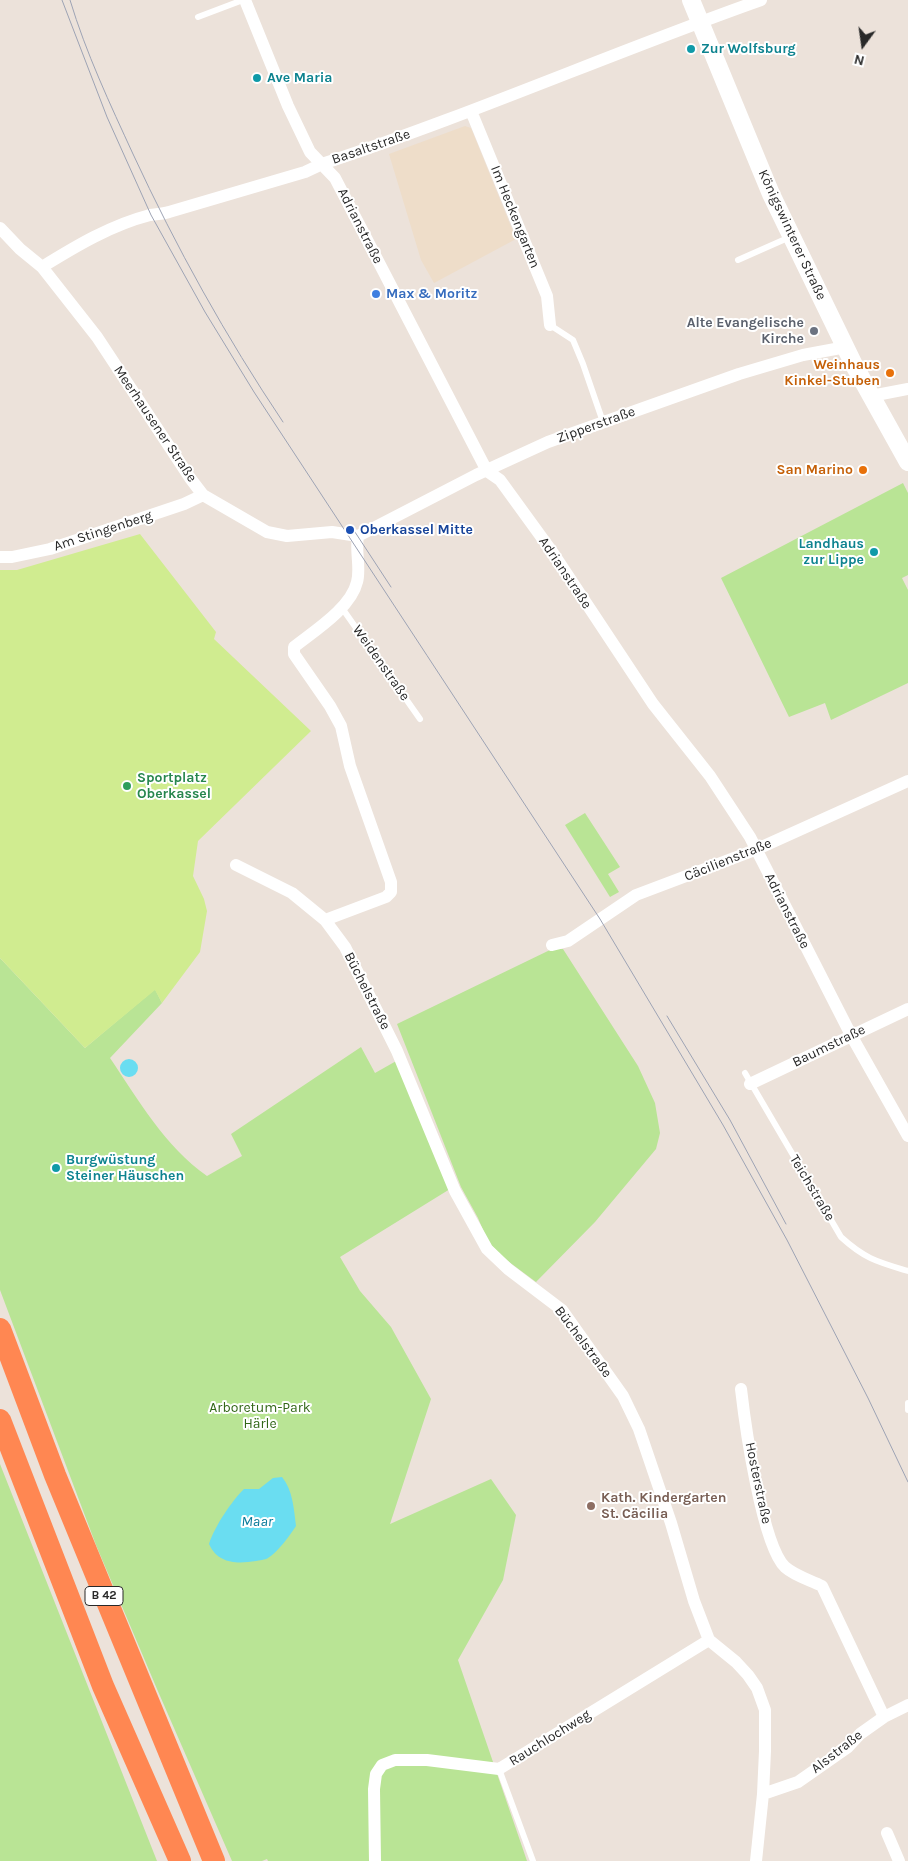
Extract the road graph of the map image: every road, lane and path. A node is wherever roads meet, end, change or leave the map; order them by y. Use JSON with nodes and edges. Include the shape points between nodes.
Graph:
{"nodes":[{"id":1,"x":244,"y":0,"type":"edge"},
{"id":2,"x":692,"y":0,"type":"edge"},
{"id":3,"x":761,"y":0,"type":"edge"},
{"id":4,"x":198,"y":17,"type":"dead end"},
{"id":5,"x":700,"y":22,"type":"junction"},
{"id":6,"x":472,"y":111,"type":"junction"},
{"id":7,"x":322,"y":164,"type":"junction"},
{"id":8,"x":0,"y":228,"type":"edge"},
{"id":9,"x":792,"y":237,"type":"junction"},
{"id":10,"x":738,"y":260,"type":"dead end"},
{"id":11,"x":42,"y":267,"type":"junction"},
{"id":12,"x":550,"y":326,"type":"joint"},
{"id":13,"x":846,"y":347,"type":"junction"},
{"id":14,"x":908,"y":389,"type":"edge"},
{"id":15,"x":870,"y":396,"type":"junction"},
{"id":16,"x":603,"y":422,"type":"junction"},
{"id":17,"x":908,"y":462,"type":"edge"},
{"id":18,"x":487,"y":471,"type":"junction"},
{"id":19,"x":203,"y":494,"type":"junction"},
{"id":20,"x":358,"y":536,"type":"junction"},
{"id":21,"x":0,"y":557,"type":"edge"},
{"id":22,"x":342,"y":608,"type":"junction"},
{"id":23,"x":420,"y":719,"type":"dead end"},
{"id":24,"x":908,"y":781,"type":"edge"},
{"id":25,"x":755,"y":850,"type":"junction"},
{"id":26,"x":236,"y":865,"type":"dead end"},
{"id":27,"x":325,"y":920,"type":"junction"},
{"id":28,"x":552,"y":945,"type":"dead end"},
{"id":29,"x":908,"y":1008,"type":"edge"},
{"id":30,"x":851,"y":1035,"type":"junction"},
{"id":31,"x":748,"y":1078,"type":"joint"},
{"id":32,"x":908,"y":1136,"type":"edge"},
{"id":33,"x":908,"y":1271,"type":"edge"},
{"id":34,"x":0,"y":1329,"type":"edge"},
{"id":35,"x":741,"y":1389,"type":"dead end"},
{"id":36,"x":908,"y":1403,"type":"edge"},
{"id":37,"x":908,"y":1410,"type":"edge"},
{"id":38,"x":0,"y":1420,"type":"edge"},
{"id":39,"x":709,"y":1640,"type":"junction"},
{"id":40,"x":908,"y":1705,"type":"edge"},
{"id":41,"x":884,"y":1716,"type":"junction"},
{"id":42,"x":499,"y":1769,"type":"junction"},
{"id":43,"x":763,"y":1794,"type":"junction"},
{"id":44,"x":887,"y":1833,"type":"dead end"},
{"id":45,"x":180,"y":1861,"type":"edge"},
{"id":46,"x":214,"y":1861,"type":"edge"},
{"id":47,"x":375,"y":1861,"type":"edge"},
{"id":48,"x":533,"y":1861,"type":"edge"},
{"id":49,"x":756,"y":1861,"type":"edge"},
{"id":50,"x":898,"y":1861,"type":"edge"}],
"edges":[{"from":1,"to":4,"type":"lane"},
{"from":1,"to":7,"type":"street","name":"Adrianstraße","via":[[288,106],[310,152]]},
{"from":2,"to":5,"type":"main road","name":"Königswinterer Straße"},
{"from":3,"to":5,"type":"street","name":"Basaltstraße"},
{"from":5,"to":6,"type":"street","name":"Basaltstraße"},
{"from":5,"to":9,"type":"main road","name":"Königswinterer Straße","via":[[761,172]]},
{"from":6,"to":7,"type":"street","name":"Basaltstraße"},
{"from":6,"to":12,"type":"street","name":"Im Heckengarten","via":[[547,296]]},
{"from":7,"to":11,"type":"street","name":"Basaltstraße","via":[[305,172],[111,229],[84,241]]},
{"from":7,"to":18,"type":"street","name":"Adrianstraße","via":[[335,178]]},
{"from":8,"to":11,"type":"street","name":"Meerhausener Straße"},
{"from":9,"to":10,"type":"lane"},
{"from":9,"to":13,"type":"main road","name":"Königswinterer Straße"},
{"from":11,"to":19,"type":"street","name":"Meerhausener Straße","via":[[97,337]]},
{"from":12,"to":16,"type":"lane","via":[[573,340]]},
{"from":13,"to":15,"type":"main road","name":"Königswinterer Straße"},
{"from":13,"to":16,"type":"street","name":"Zipperstraße","via":[[803,355],[738,374]]},
{"from":14,"to":15,"type":"street"},
{"from":15,"to":17,"type":"main road","name":"Königswinterer Straße"},
{"from":16,"to":18,"type":"street","name":"Zipperstraße","via":[[548,442]]},
{"from":18,"to":20,"type":"street","name":"Zipperstraße"},
{"from":18,"to":25,"type":"street","name":"Adrianstraße","via":[[500,480],[653,704],[710,776]]},
{"from":19,"to":20,"type":"street","name":"Meerhausener Straße","via":[[267,532],[287,536],[332,532]]},
{"from":19,"to":21,"type":"street","name":"Am Stingenberg","via":[[184,504],[50,549]]},
{"from":20,"to":22,"type":"street","via":[[358,581]]},
{"from":22,"to":23,"type":"lane","name":"Weidenstraße"},
{"from":22,"to":27,"type":"street","via":[[294,647],[294,654],[342,726],[350,766],[391,882],[391,892],[386,897]]},
{"from":24,"to":25,"type":"street","name":"Cäcilienstraße"},
{"from":25,"to":28,"type":"street","name":"Cäcilienstraße","via":[[636,895],[568,941]]},
{"from":25,"to":30,"type":"street","name":"Adrianstraße"},
{"from":26,"to":27,"type":"street","name":"Büchelstraße","via":[[292,893]]},
{"from":27,"to":39,"type":"street","name":"Büchelstraße","via":[[344,947],[397,1051],[455,1191],[487,1249],[562,1310],[623,1396],[639,1429]]},
{"from":29,"to":30,"type":"street","name":"Baumstraße"},
{"from":30,"to":31,"type":"street","name":"Baumstraße"},
{"from":30,"to":32,"type":"street","name":"Adrianstraße"},
{"from":31,"to":33,"type":"lane","name":"Teichstraße","via":[[841,1237],[857,1252]]},
{"from":34,"to":46,"type":"highway","number":"B 42","via":[[62,1493]]},
{"from":35,"to":41,"type":"street","name":"Hosterstraße","via":[[763,1516],[778,1558],[797,1575],[822,1586]]},
{"from":36,"to":37,"type":"lane"},
{"from":38,"to":45,"type":"highway","number":"B 42","via":[[103,1686]]},
{"from":39,"to":42,"type":"street","name":"Rauchlochweg"},
{"from":39,"to":43,"type":"street","name":"Büchelstraße","via":[[736,1662],[757,1688],[765,1710]]},
{"from":40,"to":41,"type":"street","name":"Alsstraße"},
{"from":41,"to":43,"type":"street","name":"Alsstraße","via":[[848,1747],[798,1782]]},
{"from":42,"to":47,"type":"street","name":"Rauchlochweg","via":[[427,1760],[395,1760],[382,1765],[376,1774],[374,1789]]},
{"from":42,"to":48,"type":"lane"},
{"from":43,"to":49,"type":"street","name":"Büchelstraße"},
{"from":44,"to":50,"type":"street"}]}
